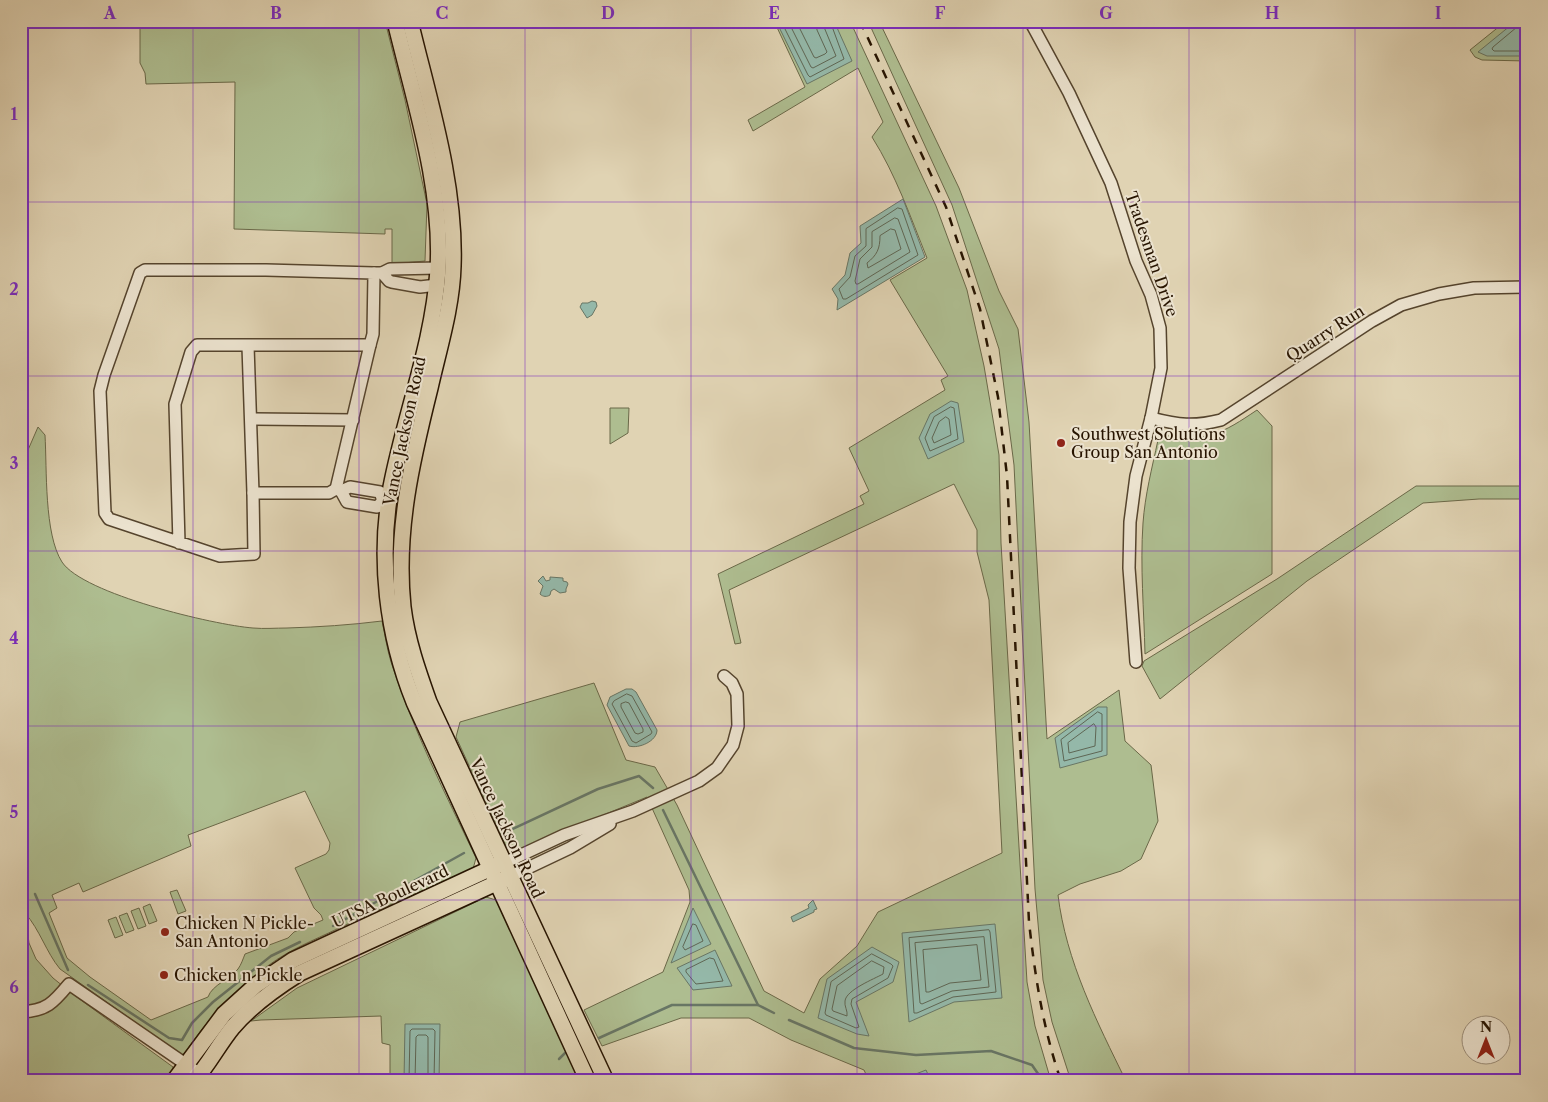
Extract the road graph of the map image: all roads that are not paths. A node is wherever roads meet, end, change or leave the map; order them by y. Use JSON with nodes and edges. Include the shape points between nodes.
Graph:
{"nodes":[{"id":1,"x":395,"y":21,"type":"edge"},
{"id":2,"x":410,"y":21,"type":"edge"},
{"id":3,"x":1030,"y":21,"type":"edge"},
{"id":4,"x":438,"y":268,"type":"junction"},
{"id":5,"x":404,"y":269,"type":"junction"},
{"id":6,"x":378,"y":273,"type":"junction"},
{"id":7,"x":404,"y":284,"type":"junction"},
{"id":8,"x":436,"y":285,"type":"junction"},
{"id":9,"x":1527,"y":287,"type":"edge"},
{"id":10,"x":370,"y":345,"type":"junction"},
{"id":11,"x":248,"y":346,"type":"junction"},
{"id":12,"x":1151,"y":418,"type":"junction"},
{"id":13,"x":250,"y":419,"type":"junction"},
{"id":14,"x":353,"y":420,"type":"junction"},
{"id":15,"x":358,"y":488,"type":"junction"},
{"id":16,"x":339,"y":490,"type":"junction"},
{"id":17,"x":253,"y":493,"type":"junction"},
{"id":18,"x":386,"y":501,"type":"junction"},
{"id":19,"x":356,"y":504,"type":"junction"},
{"id":20,"x":179,"y":543,"type":"junction"},
{"id":21,"x":1136,"y":662,"type":"dead end"},
{"id":22,"x":724,"y":676,"type":"dead end"},
{"id":23,"x":634,"y":811,"type":"junction"},
{"id":24,"x":497,"y":866,"type":"junction"},
{"id":25,"x":504,"y":879,"type":"junction"},
{"id":26,"x":21,"y":1012,"type":"edge"},
{"id":27,"x":186,"y":1065,"type":"junction"},
{"id":28,"x":197,"y":1077,"type":"edge"},
{"id":29,"x":174,"y":1081,"type":"edge"},
{"id":30,"x":588,"y":1081,"type":"edge"},
{"id":31,"x":606,"y":1081,"type":"edge"}],
"edges":[{"from":1,"to":4,"type":"main road","name":"Vance Jackson Road","via":[[434,190]]},
{"from":2,"to":24,"type":"main road","name":"Vance Jackson Road","via":[[449,194],[453,266],[446,321],[407,490],[402,526],[403,608],[417,670]]},
{"from":3,"to":12,"type":"street","name":"Tradesman Drive","via":[[1069,93],[1111,183],[1136,261],[1151,295],[1160,328],[1161,368]]},
{"from":4,"to":5,"type":"street"},
{"from":4,"to":8,"type":"main road","name":"Vance Jackson Road"},
{"from":5,"to":6,"type":"street"},
{"from":5,"to":7,"type":"street"},
{"from":6,"to":7,"type":"street","via":[[389,281]]},
{"from":6,"to":10,"type":"street"},
{"from":6,"to":20,"type":"street","via":[[145,270],[140,273],[100,391],[105,513],[109,519]]},
{"from":7,"to":8,"type":"street"},
{"from":8,"to":18,"type":"main road","name":"Vance Jackson Road","via":[[432,321]]},
{"from":9,"to":12,"type":"street","name":"Quarry Run","via":[[1474,288],[1402,305],[1372,321],[1221,420],[1186,425]]},
{"from":10,"to":11,"type":"street"},
{"from":10,"to":14,"type":"street"},
{"from":11,"to":13,"type":"street"},
{"from":11,"to":20,"type":"street","via":[[197,345],[191,352],[175,404]]},
{"from":12,"to":21,"type":"street","name":"Tradesman Drive","via":[[1136,476],[1130,522],[1129,568]]},
{"from":13,"to":14,"type":"street"},
{"from":13,"to":17,"type":"street"},
{"from":14,"to":16,"type":"street"},
{"from":15,"to":16,"type":"street"},
{"from":15,"to":18,"type":"street","via":[[380,492]]},
{"from":15,"to":19,"type":"street"},
{"from":16,"to":17,"type":"street","via":[[329,493]]},
{"from":16,"to":19,"type":"street","via":[[347,502]]},
{"from":17,"to":20,"type":"street","via":[[254,554],[220,556]]},
{"from":18,"to":19,"type":"street","via":[[377,507]]},
{"from":18,"to":24,"type":"main road","name":"Vance Jackson Road","via":[[388,610],[403,676]]},
{"from":22,"to":23,"type":"street","name":"UTSA Boulevard","via":[[737,694],[738,726],[733,745],[717,768],[699,781]]},
{"from":23,"to":24,"type":"street","name":"UTSA Boulevard","via":[[564,835]]},
{"from":23,"to":25,"type":"street","name":"UTSA Boulevard","via":[[570,848]]},
{"from":24,"to":25,"type":"main road","name":"Vance Jackson Road"},
{"from":24,"to":27,"type":"main road","name":"UTSA Boulevard","via":[[273,972],[224,1014]]},
{"from":25,"to":28,"type":"main road","name":"UTSA Boulevard","via":[[300,973],[281,985],[234,1026]]},
{"from":25,"to":30,"type":"main road","name":"Vance Jackson Road"},
{"from":25,"to":31,"type":"main road","name":"Vance Jackson Road"},
{"from":26,"to":27,"type":"street","via":[[45,1008],[69,984]]},
{"from":27,"to":28,"type":"street"},
{"from":27,"to":29,"type":"main road","name":"UTSA Boulevard"}]}
